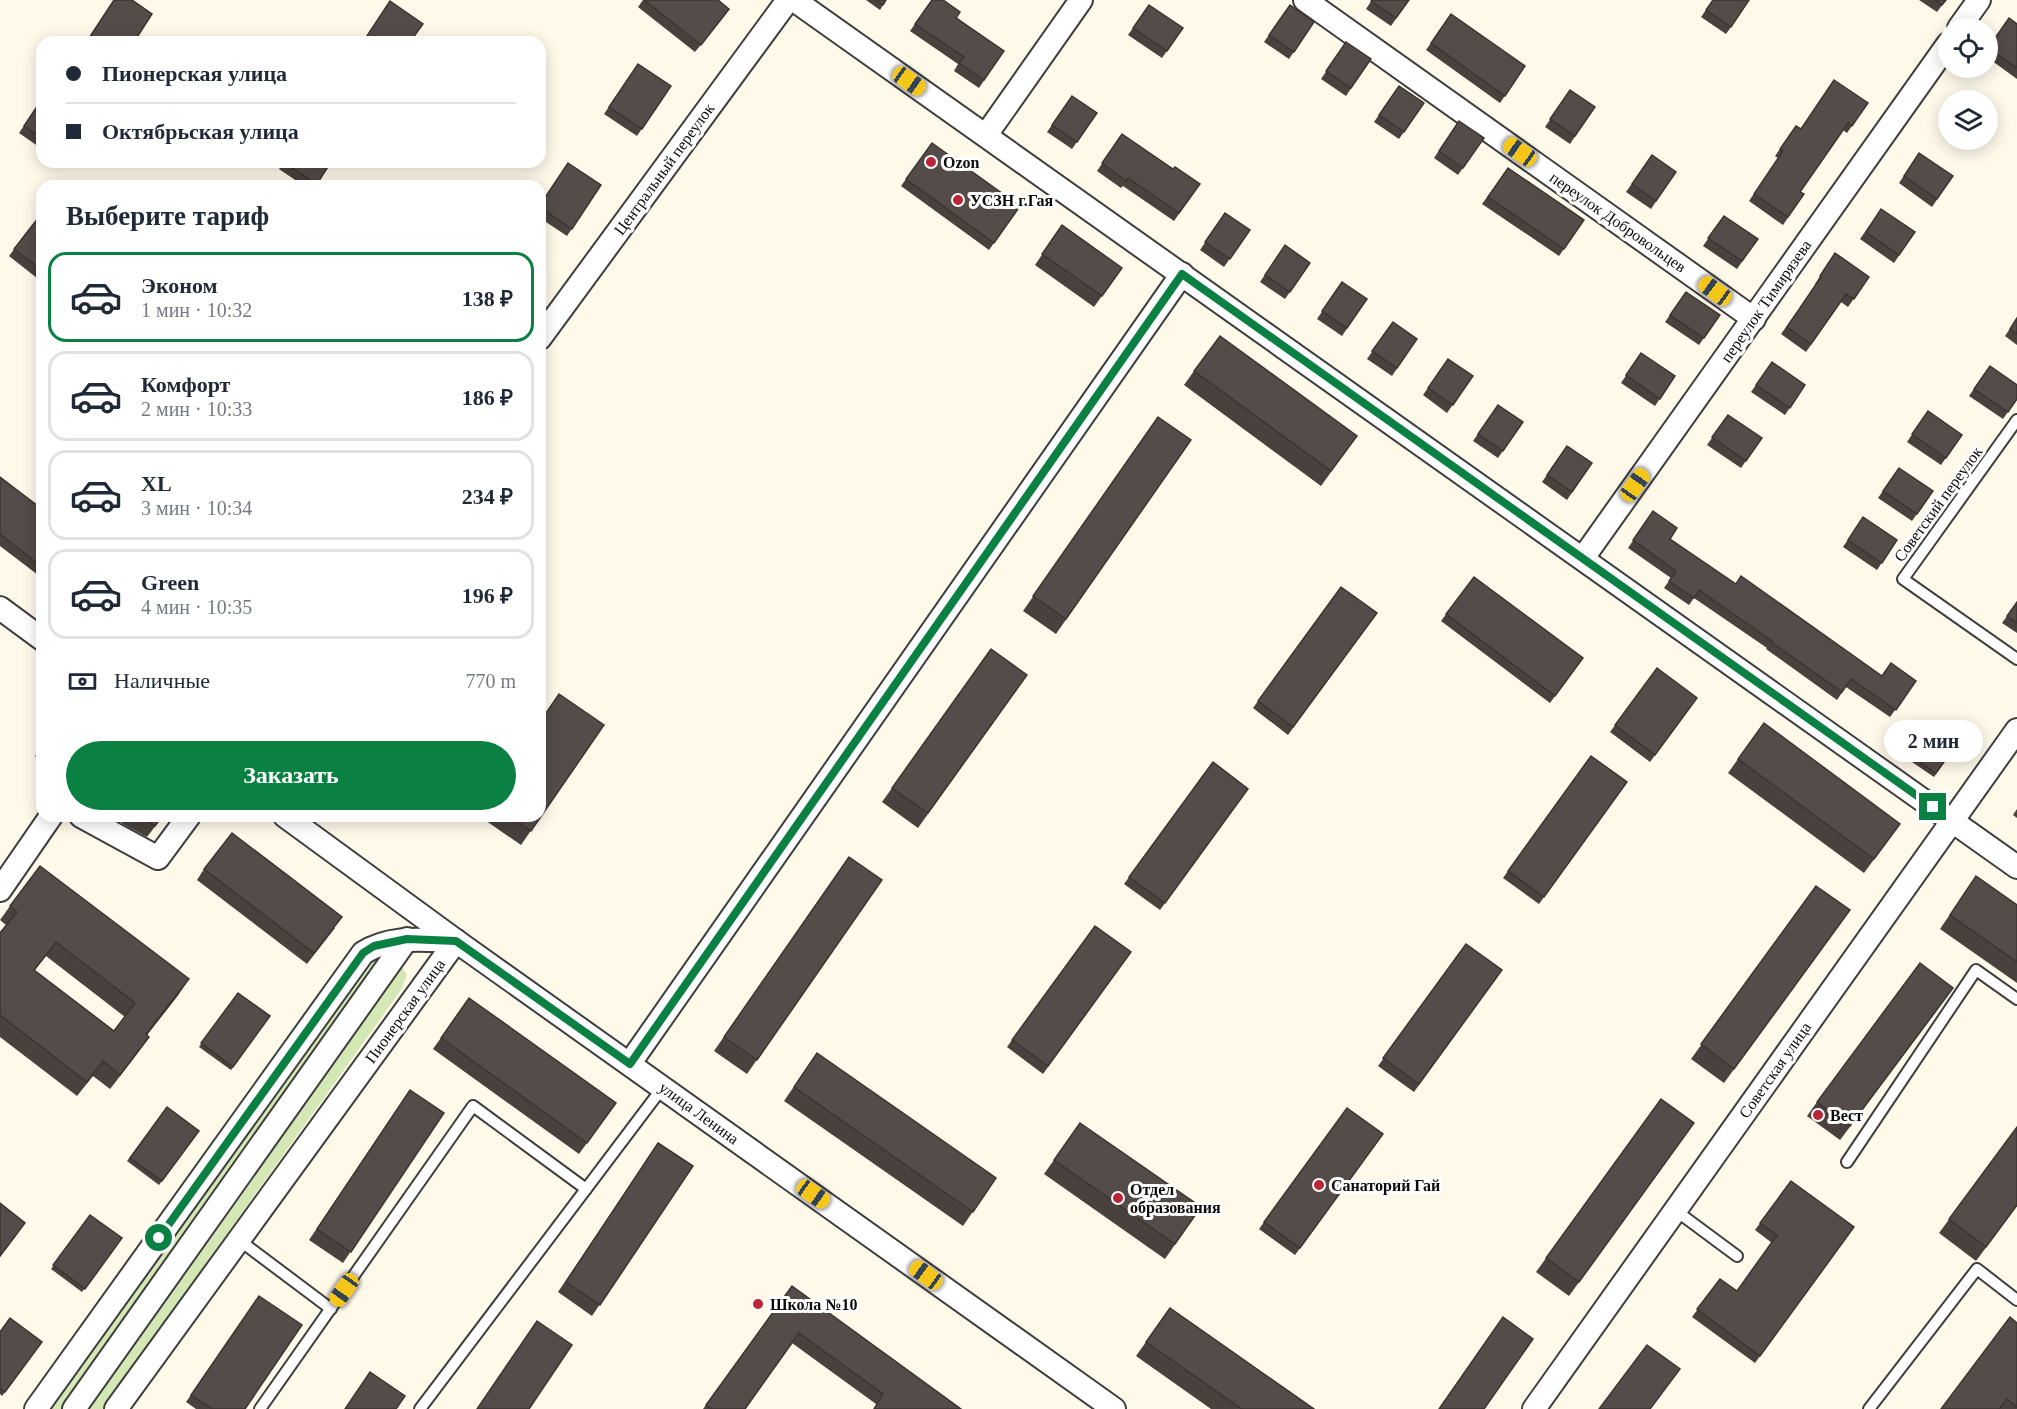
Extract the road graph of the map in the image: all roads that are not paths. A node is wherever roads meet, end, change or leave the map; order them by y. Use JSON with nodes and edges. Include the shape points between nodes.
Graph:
{"nodes":[{"id":1,"x":788,"y":0,"type":"edge"},
{"id":2,"x":794,"y":0,"type":"edge"},
{"id":3,"x":1081,"y":0,"type":"edge"},
{"id":4,"x":1305,"y":0,"type":"edge"},
{"id":5,"x":1979,"y":0,"type":"edge"},
{"id":6,"x":1966,"y":18,"type":"edge"},
{"id":7,"x":1938,"y":58,"type":"edge"},
{"id":8,"x":986,"y":135,"type":"junction"},
{"id":9,"x":1182,"y":274,"type":"junction"},
{"id":10,"x":1754,"y":319,"type":"junction"},
{"id":11,"x":546,"y":330,"type":"edge"},
{"id":12,"x":2017,"y":420,"type":"edge"},
{"id":13,"x":1583,"y":558,"type":"junction"},
{"id":14,"x":0,"y":608,"type":"edge"},
{"id":15,"x":36,"y":635,"type":"edge"},
{"id":16,"x":2017,"y":659,"type":"edge"},
{"id":17,"x":2017,"y":730,"type":"edge"},
{"id":18,"x":1952,"y":820,"type":"junction"},
{"id":19,"x":47,"y":822,"type":"edge"},
{"id":20,"x":92,"y":822,"type":"edge"},
{"id":21,"x":185,"y":822,"type":"edge"},
{"id":22,"x":293,"y":822,"type":"edge"},
{"id":23,"x":2017,"y":867,"type":"edge"},
{"id":24,"x":0,"y":890,"type":"edge"},
{"id":25,"x":407,"y":939,"type":"junction"},
{"id":26,"x":456,"y":941,"type":"junction"},
{"id":27,"x":2017,"y":999,"type":"edge"},
{"id":28,"x":630,"y":1064,"type":"junction"},
{"id":29,"x":663,"y":1087,"type":"junction"},
{"id":30,"x":1847,"y":1162,"type":"dead end"},
{"id":31,"x":586,"y":1189,"type":"junction"},
{"id":32,"x":1675,"y":1210,"type":"junction"},
{"id":33,"x":238,"y":1240,"type":"junction"},
{"id":34,"x":1737,"y":1256,"type":"dead end"},
{"id":35,"x":2017,"y":1300,"type":"edge"},
{"id":36,"x":331,"y":1308,"type":"junction"},
{"id":37,"x":36,"y":1409,"type":"edge"},
{"id":38,"x":74,"y":1409,"type":"edge"},
{"id":39,"x":116,"y":1409,"type":"edge"},
{"id":40,"x":260,"y":1409,"type":"edge"},
{"id":41,"x":420,"y":1409,"type":"edge"},
{"id":42,"x":1114,"y":1409,"type":"edge"},
{"id":43,"x":1534,"y":1409,"type":"edge"},
{"id":44,"x":1869,"y":1409,"type":"edge"}],
"edges":[{"from":1,"to":11,"type":"street","name":"Центральный переулок"},
{"from":2,"to":8,"type":"street"},
{"from":3,"to":8,"type":"street"},
{"from":4,"to":10,"type":"street","name":"переулок Добровольцев"},
{"from":5,"to":6,"type":"street"},
{"from":7,"to":10,"type":"street","name":"переулок Тимирязева"},
{"from":8,"to":9,"type":"street"},
{"from":9,"to":13,"type":"street"},
{"from":9,"to":28,"type":"street"},
{"from":10,"to":13,"type":"street","name":"переулок Тимирязева"},
{"from":12,"to":16,"type":"lane","name":"Советский переулок","via":[[1903,579]]},
{"from":13,"to":18,"type":"street"},
{"from":14,"to":15,"type":"street"},
{"from":17,"to":18,"type":"street","name":"Советская улица"},
{"from":18,"to":23,"type":"street"},
{"from":18,"to":32,"type":"street","name":"Советская улица"},
{"from":19,"to":24,"type":"street"},
{"from":20,"to":21,"type":"street","via":[[158,858]]},
{"from":22,"to":26,"type":"street","name":"улица Ленина"},
{"from":25,"to":26,"type":"street","name":"Пионерская улица"},
{"from":25,"to":37,"type":"street","name":"Пионерская улица","via":[[374,946],[363,953]]},
{"from":25,"to":38,"type":"street"},
{"from":26,"to":28,"type":"street","name":"улица Ленина"},
{"from":26,"to":33,"type":"street","name":"Пионерская улица"},
{"from":27,"to":30,"type":"lane","via":[[1976,970]]},
{"from":28,"to":29,"type":"street","name":"улица Ленина"},
{"from":29,"to":31,"type":"lane"},
{"from":29,"to":42,"type":"street","name":"улица Ленина"},
{"from":31,"to":36,"type":"lane","via":[[473,1106]]},
{"from":31,"to":41,"type":"lane"},
{"from":32,"to":34,"type":"lane"},
{"from":32,"to":43,"type":"street","name":"Советская улица"},
{"from":33,"to":36,"type":"lane"},
{"from":33,"to":39,"type":"street","name":"Пионерская улица"},
{"from":35,"to":44,"type":"lane","via":[[1977,1269]]},
{"from":36,"to":40,"type":"lane"}]}
